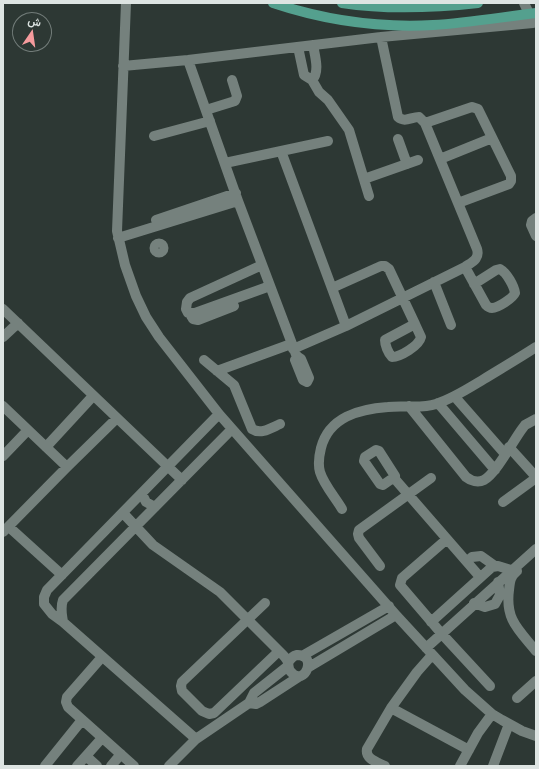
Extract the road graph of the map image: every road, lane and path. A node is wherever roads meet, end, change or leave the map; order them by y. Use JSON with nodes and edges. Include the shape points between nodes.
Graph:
{"nodes":[{"id":1,"x":126,"y":3,"type":"edge"},
{"id":2,"x":273,"y":3,"type":"edge"},
{"id":3,"x":342,"y":3,"type":"edge"},
{"id":4,"x":478,"y":3,"type":"edge"},
{"id":5,"x":524,"y":3,"type":"edge"},
{"id":6,"x":536,"y":13,"type":"edge"},
{"id":7,"x":535,"y":26,"type":"edge"},
{"id":8,"x":381,"y":37,"type":"junction"},
{"id":9,"x":313,"y":45,"type":"junction"},
{"id":10,"x":298,"y":47,"type":"junction"},
{"id":11,"x":188,"y":60,"type":"junction"},
{"id":12,"x":123,"y":66,"type":"junction"},
{"id":13,"x":232,"y":80,"type":"dead end"},
{"id":14,"x":312,"y":80,"type":"junction"},
{"id":15,"x":206,"y":110,"type":"junction"},
{"id":16,"x":210,"y":121,"type":"junction"},
{"id":17,"x":425,"y":123,"type":"junction"},
{"id":18,"x":154,"y":136,"type":"dead end"},
{"id":19,"x":492,"y":138,"type":"junction"},
{"id":20,"x":398,"y":139,"type":"dead end"},
{"id":21,"x":328,"y":142,"type":"dead end"},
{"id":22,"x":281,"y":151,"type":"junction"},
{"id":23,"x":440,"y":158,"type":"junction"},
{"id":24,"x":418,"y":160,"type":"dead end"},
{"id":25,"x":225,"y":163,"type":"junction"},
{"id":26,"x":407,"y":164,"type":"junction"},
{"id":27,"x":364,"y":179,"type":"junction"},
{"id":28,"x":369,"y":196,"type":"dead end"},
{"id":29,"x":237,"y":197,"type":"junction"},
{"id":30,"x":458,"y":203,"type":"junction"},
{"id":31,"x":536,"y":218,"type":"edge"},
{"id":32,"x":153,"y":228,"type":"junction"},
{"id":33,"x":117,"y":235,"type":"junction"},
{"id":34,"x":536,"y":236,"type":"edge"},
{"id":35,"x":159,"y":244,"type":"dead end"},
{"id":36,"x":262,"y":265,"type":"junction"},
{"id":37,"x":465,"y":267,"type":"junction"},
{"id":38,"x":434,"y":282,"type":"junction"},
{"id":39,"x":474,"y":284,"type":"dead end"},
{"id":40,"x":332,"y":288,"type":"junction"},
{"id":41,"x":271,"y":289,"type":"junction"},
{"id":42,"x":403,"y":298,"type":"junction"},
{"id":43,"x":3,"y":309,"type":"edge"},
{"id":44,"x":18,"y":323,"type":"junction"},
{"id":45,"x":415,"y":324,"type":"dead end"},
{"id":46,"x":451,"y":325,"type":"dead end"},
{"id":47,"x":346,"y":326,"type":"junction"},
{"id":48,"x":3,"y":337,"type":"edge"},
{"id":49,"x":536,"y":347,"type":"edge"},
{"id":50,"x":294,"y":350,"type":"junction"},
{"id":51,"x":204,"y":360,"type":"dead end"},
{"id":52,"x":217,"y":371,"type":"junction"},
{"id":53,"x":93,"y":396,"type":"junction"},
{"id":54,"x":455,"y":397,"type":"junction"},
{"id":55,"x":438,"y":403,"type":"junction"},
{"id":56,"x":3,"y":406,"type":"edge"},
{"id":57,"x":409,"y":406,"type":"junction"},
{"id":58,"x":218,"y":414,"type":"junction"},
{"id":59,"x":473,"y":418,"type":"junction"},
{"id":60,"x":116,"y":419,"type":"junction"},
{"id":61,"x":536,"y":419,"type":"edge"},
{"id":62,"x":280,"y":424,"type":"dead end"},
{"id":63,"x":232,"y":429,"type":"junction"},
{"id":64,"x":460,"y":429,"type":"junction"},
{"id":65,"x":28,"y":430,"type":"junction"},
{"id":66,"x":489,"y":436,"type":"junction"},
{"id":67,"x":46,"y":447,"type":"junction"},
{"id":68,"x":476,"y":448,"type":"junction"},
{"id":69,"x":507,"y":451,"type":"junction"},
{"id":70,"x":3,"y":456,"type":"edge"},
{"id":71,"x":67,"y":466,"type":"junction"},
{"id":72,"x":168,"y":468,"type":"junction"},
{"id":73,"x":495,"y":470,"type":"junction"},
{"id":74,"x":394,"y":478,"type":"dead end"},
{"id":75,"x":430,"y":478,"type":"dead end"},
{"id":76,"x":536,"y":478,"type":"edge"},
{"id":77,"x":182,"y":480,"type":"junction"},
{"id":78,"x":145,"y":490,"type":"junction"},
{"id":79,"x":408,"y":494,"type":"junction"},
{"id":80,"x":503,"y":502,"type":"dead end"},
{"id":81,"x":159,"y":504,"type":"junction"},
{"id":82,"x":342,"y":508,"type":"dead end"},
{"id":83,"x":123,"y":514,"type":"junction"},
{"id":84,"x":135,"y":527,"type":"junction"},
{"id":85,"x":6,"y":530,"type":"edge"},
{"id":86,"x":447,"y":539,"type":"junction"},
{"id":87,"x":536,"y":548,"type":"edge"},
{"id":88,"x":536,"y":555,"type":"edge"},
{"id":89,"x":467,"y":562,"type":"junction"},
{"id":90,"x":380,"y":566,"type":"dead end"},
{"id":91,"x":495,"y":566,"type":"junction"},
{"id":92,"x":511,"y":570,"type":"junction"},
{"id":93,"x":62,"y":575,"type":"junction"},
{"id":94,"x":480,"y":578,"type":"junction"},
{"id":95,"x":498,"y":582,"type":"junction"},
{"id":96,"x":265,"y":603,"type":"dead end"},
{"id":97,"x":474,"y":604,"type":"junction"},
{"id":98,"x":388,"y":606,"type":"junction"},
{"id":99,"x":396,"y":615,"type":"junction"},
{"id":100,"x":248,"y":619,"type":"junction"},
{"id":101,"x":63,"y":622,"type":"junction"},
{"id":102,"x":431,"y":622,"type":"junction"},
{"id":103,"x":441,"y":634,"type":"junction"},
{"id":104,"x":279,"y":651,"type":"junction"},
{"id":105,"x":429,"y":651,"type":"junction"},
{"id":106,"x":536,"y":651,"type":"edge"},
{"id":107,"x":302,"y":656,"type":"junction"},
{"id":108,"x":102,"y":657,"type":"junction"},
{"id":109,"x":288,"y":665,"type":"junction"},
{"id":110,"x":309,"y":667,"type":"junction"},
{"id":111,"x":300,"y":676,"type":"junction"},
{"id":112,"x":536,"y":681,"type":"edge"},
{"id":113,"x":490,"y":686,"type":"dead end"},
{"id":114,"x":516,"y":698,"type":"dead end"},
{"id":115,"x":249,"y":703,"type":"junction"},
{"id":116,"x":391,"y":708,"type":"junction"},
{"id":117,"x":492,"y":714,"type":"junction"},
{"id":118,"x":82,"y":720,"type":"junction"},
{"id":119,"x":509,"y":724,"type":"junction"},
{"id":120,"x":536,"y":736,"type":"edge"},
{"id":121,"x":102,"y":738,"type":"junction"},
{"id":122,"x":196,"y":739,"type":"junction"},
{"id":123,"x":469,"y":750,"type":"junction"},
{"id":124,"x":121,"y":754,"type":"junction"},
{"id":125,"x":81,"y":763,"type":"edge"},
{"id":126,"x":45,"y":766,"type":"edge"},
{"id":127,"x":97,"y":766,"type":"edge"},
{"id":128,"x":111,"y":766,"type":"edge"},
{"id":129,"x":134,"y":766,"type":"edge"},
{"id":130,"x":169,"y":766,"type":"edge"},
{"id":131,"x":385,"y":766,"type":"edge"},
{"id":132,"x":460,"y":766,"type":"edge"},
{"id":133,"x":493,"y":766,"type":"edge"}],
"edges":[{"from":1,"to":12,"type":"lane"},
{"from":2,"to":6,"type":"main road","via":[[318,16],[386,25],[434,25]]},
{"from":3,"to":4,"type":"main road","via":[[404,8]]},
{"from":5,"to":7,"type":"lane"},
{"from":7,"to":8,"type":"lane"},
{"from":8,"to":9,"type":"lane"},
{"from":8,"to":17,"type":"lane","via":[[398,117],[405,120],[419,118]]},
{"from":9,"to":10,"type":"lane"},
{"from":9,"to":14,"type":"lane","via":[[316,70]]},
{"from":10,"to":11,"type":"lane"},
{"from":10,"to":14,"type":"lane","via":[[304,75]]},
{"from":11,"to":12,"type":"lane"},
{"from":11,"to":15,"type":"lane"},
{"from":12,"to":33,"type":"lane"},
{"from":13,"to":15,"type":"lane","via":[[237,96],[235,101]]},
{"from":14,"to":27,"type":"lane","via":[[349,130]]},
{"from":15,"to":16,"type":"lane"},
{"from":16,"to":18,"type":"lane"},
{"from":16,"to":25,"type":"lane"},
{"from":17,"to":19,"type":"lane","via":[[475,108],[478,109]]},
{"from":17,"to":23,"type":"lane"},
{"from":19,"to":23,"type":"lane"},
{"from":19,"to":30,"type":"lane","via":[[511,176],[511,182]]},
{"from":20,"to":26,"type":"lane"},
{"from":21,"to":22,"type":"lane"},
{"from":22,"to":25,"type":"lane"},
{"from":22,"to":40,"type":"lane"},
{"from":23,"to":30,"type":"lane"},
{"from":24,"to":26,"type":"lane"},
{"from":25,"to":29,"type":"lane"},
{"from":26,"to":27,"type":"lane"},
{"from":27,"to":28,"type":"lane"},
{"from":29,"to":32,"type":"lane"},
{"from":29,"to":33,"type":"lane"},
{"from":29,"to":36,"type":"lane"},
{"from":30,"to":37,"type":"lane","via":[[478,252],[476,260]]},
{"from":31,"to":34,"type":"lane","via":[[531,225]]},
{"from":32,"to":33,"type":"lane"},
{"from":32,"to":35,"type":"lane"},
{"from":33,"to":58,"type":"lane","via":[[125,266],[146,317],[158,337]]},
{"from":36,"to":41,"type":"lane"},
{"from":36,"to":41,"type":"lane","via":[[190,298],[187,302],[187,311],[192,319],[196,320]]},
{"from":37,"to":38,"type":"lane"},
{"from":37,"to":39,"type":"lane"},
{"from":38,"to":42,"type":"lane"},
{"from":38,"to":46,"type":"lane"},
{"from":40,"to":42,"type":"lane","via":[[385,266],[389,269]]},
{"from":40,"to":47,"type":"lane"},
{"from":41,"to":50,"type":"lane"},
{"from":42,"to":45,"type":"lane"},
{"from":42,"to":47,"type":"lane"},
{"from":43,"to":44,"type":"lane"},
{"from":44,"to":48,"type":"lane"},
{"from":44,"to":53,"type":"lane"},
{"from":47,"to":50,"type":"lane"},
{"from":49,"to":54,"type":"lane"},
{"from":50,"to":52,"type":"lane"},
{"from":51,"to":52,"type":"lane"},
{"from":52,"to":62,"type":"lane","via":[[234,385],[252,429],[261,432]]},
{"from":53,"to":60,"type":"lane"},
{"from":53,"to":67,"type":"lane"},
{"from":54,"to":55,"type":"lane"},
{"from":54,"to":59,"type":"lane"},
{"from":55,"to":57,"type":"lane"},
{"from":55,"to":64,"type":"lane"},
{"from":56,"to":65,"type":"lane"},
{"from":57,"to":73,"type":"lane","via":[[466,477],[472,481],[483,480]]},
{"from":57,"to":82,"type":"lane","via":[[352,413],[336,423],[327,433],[320,451],[320,472]]},
{"from":58,"to":63,"type":"lane"},
{"from":58,"to":72,"type":"lane"},
{"from":59,"to":64,"type":"lane"},
{"from":59,"to":66,"type":"lane"},
{"from":60,"to":71,"type":"lane"},
{"from":60,"to":72,"type":"lane"},
{"from":61,"to":69,"type":"lane","via":[[525,425]]},
{"from":63,"to":77,"type":"lane"},
{"from":63,"to":98,"type":"lane"},
{"from":64,"to":68,"type":"lane"},
{"from":65,"to":67,"type":"lane"},
{"from":65,"to":70,"type":"lane"},
{"from":66,"to":68,"type":"lane"},
{"from":66,"to":69,"type":"lane"},
{"from":67,"to":71,"type":"lane"},
{"from":68,"to":73,"type":"lane"},
{"from":69,"to":73,"type":"lane"},
{"from":69,"to":76,"type":"lane"},
{"from":71,"to":85,"type":"lane"},
{"from":72,"to":77,"type":"lane"},
{"from":72,"to":78,"type":"lane"},
{"from":74,"to":79,"type":"lane"},
{"from":75,"to":79,"type":"lane"},
{"from":76,"to":80,"type":"lane"},
{"from":77,"to":81,"type":"lane"},
{"from":78,"to":81,"type":"lane","via":[[146,502]]},
{"from":78,"to":81,"type":"lane","via":[[158,490],[162,496]]},
{"from":78,"to":83,"type":"lane"},
{"from":79,"to":86,"type":"lane"},
{"from":79,"to":90,"type":"lane","via":[[361,527],[358,532],[359,538]]},
{"from":81,"to":84,"type":"lane"},
{"from":83,"to":84,"type":"lane"},
{"from":83,"to":93,"type":"lane"},
{"from":84,"to":100,"type":"lane","via":[[154,545],[220,592]]},
{"from":84,"to":101,"type":"lane","via":[[63,600]]},
{"from":85,"to":93,"type":"lane"},
{"from":86,"to":89,"type":"lane"},
{"from":86,"to":102,"type":"lane","via":[[402,578],[400,583]]},
{"from":87,"to":92,"type":"lane"},
{"from":88,"to":106,"type":"lane","via":[[511,577],[508,602],[511,618]]},
{"from":89,"to":91,"type":"lane","via":[[481,556]]},
{"from":89,"to":94,"type":"lane"},
{"from":91,"to":92,"type":"lane"},
{"from":91,"to":94,"type":"lane"},
{"from":92,"to":95,"type":"lane"},
{"from":93,"to":101,"type":"lane","via":[[47,590],[44,604]]},
{"from":94,"to":102,"type":"lane"},
{"from":95,"to":97,"type":"lane"},
{"from":95,"to":97,"type":"lane","via":[[500,595],[495,604],[485,607]]},
{"from":96,"to":100,"type":"lane"},
{"from":97,"to":103,"type":"lane"},
{"from":98,"to":99,"type":"lane"},
{"from":98,"to":107,"type":"lane"},
{"from":99,"to":105,"type":"lane"},
{"from":99,"to":110,"type":"lane"},
{"from":100,"to":104,"type":"lane"},
{"from":100,"to":104,"type":"lane","via":[[182,682],[181,688],[184,693],[204,712],[214,713]]},
{"from":101,"to":108,"type":"lane"},
{"from":102,"to":103,"type":"lane"},
{"from":103,"to":105,"type":"lane"},
{"from":103,"to":113,"type":"lane"},
{"from":104,"to":109,"type":"lane"},
{"from":105,"to":116,"type":"lane"},
{"from":105,"to":117,"type":"lane","via":[[465,690]]},
{"from":107,"to":109,"type":"lane","via":[[294,656]]},
{"from":107,"to":110,"type":"lane","via":[[307,660]]},
{"from":108,"to":118,"type":"lane","via":[[67,697],[68,707]]},
{"from":108,"to":122,"type":"lane"},
{"from":109,"to":111,"type":"lane","via":[[292,673]]},
{"from":109,"to":115,"type":"lane","via":[[254,693]]},
{"from":110,"to":111,"type":"lane"},
{"from":111,"to":115,"type":"lane","via":[[260,702]]},
{"from":112,"to":114,"type":"lane"},
{"from":115,"to":122,"type":"lane"},
{"from":116,"to":123,"type":"lane"},
{"from":116,"to":131,"type":"lane","via":[[366,752],[369,757]]},
{"from":117,"to":119,"type":"lane"},
{"from":117,"to":123,"type":"lane"},
{"from":118,"to":121,"type":"lane"},
{"from":118,"to":126,"type":"lane"},
{"from":119,"to":120,"type":"lane"},
{"from":119,"to":133,"type":"lane"},
{"from":121,"to":124,"type":"lane"},
{"from":121,"to":125,"type":"lane"},
{"from":122,"to":130,"type":"lane"},
{"from":123,"to":132,"type":"lane"},
{"from":124,"to":128,"type":"lane"},
{"from":124,"to":129,"type":"lane"},
{"from":125,"to":127,"type":"lane"}]}
